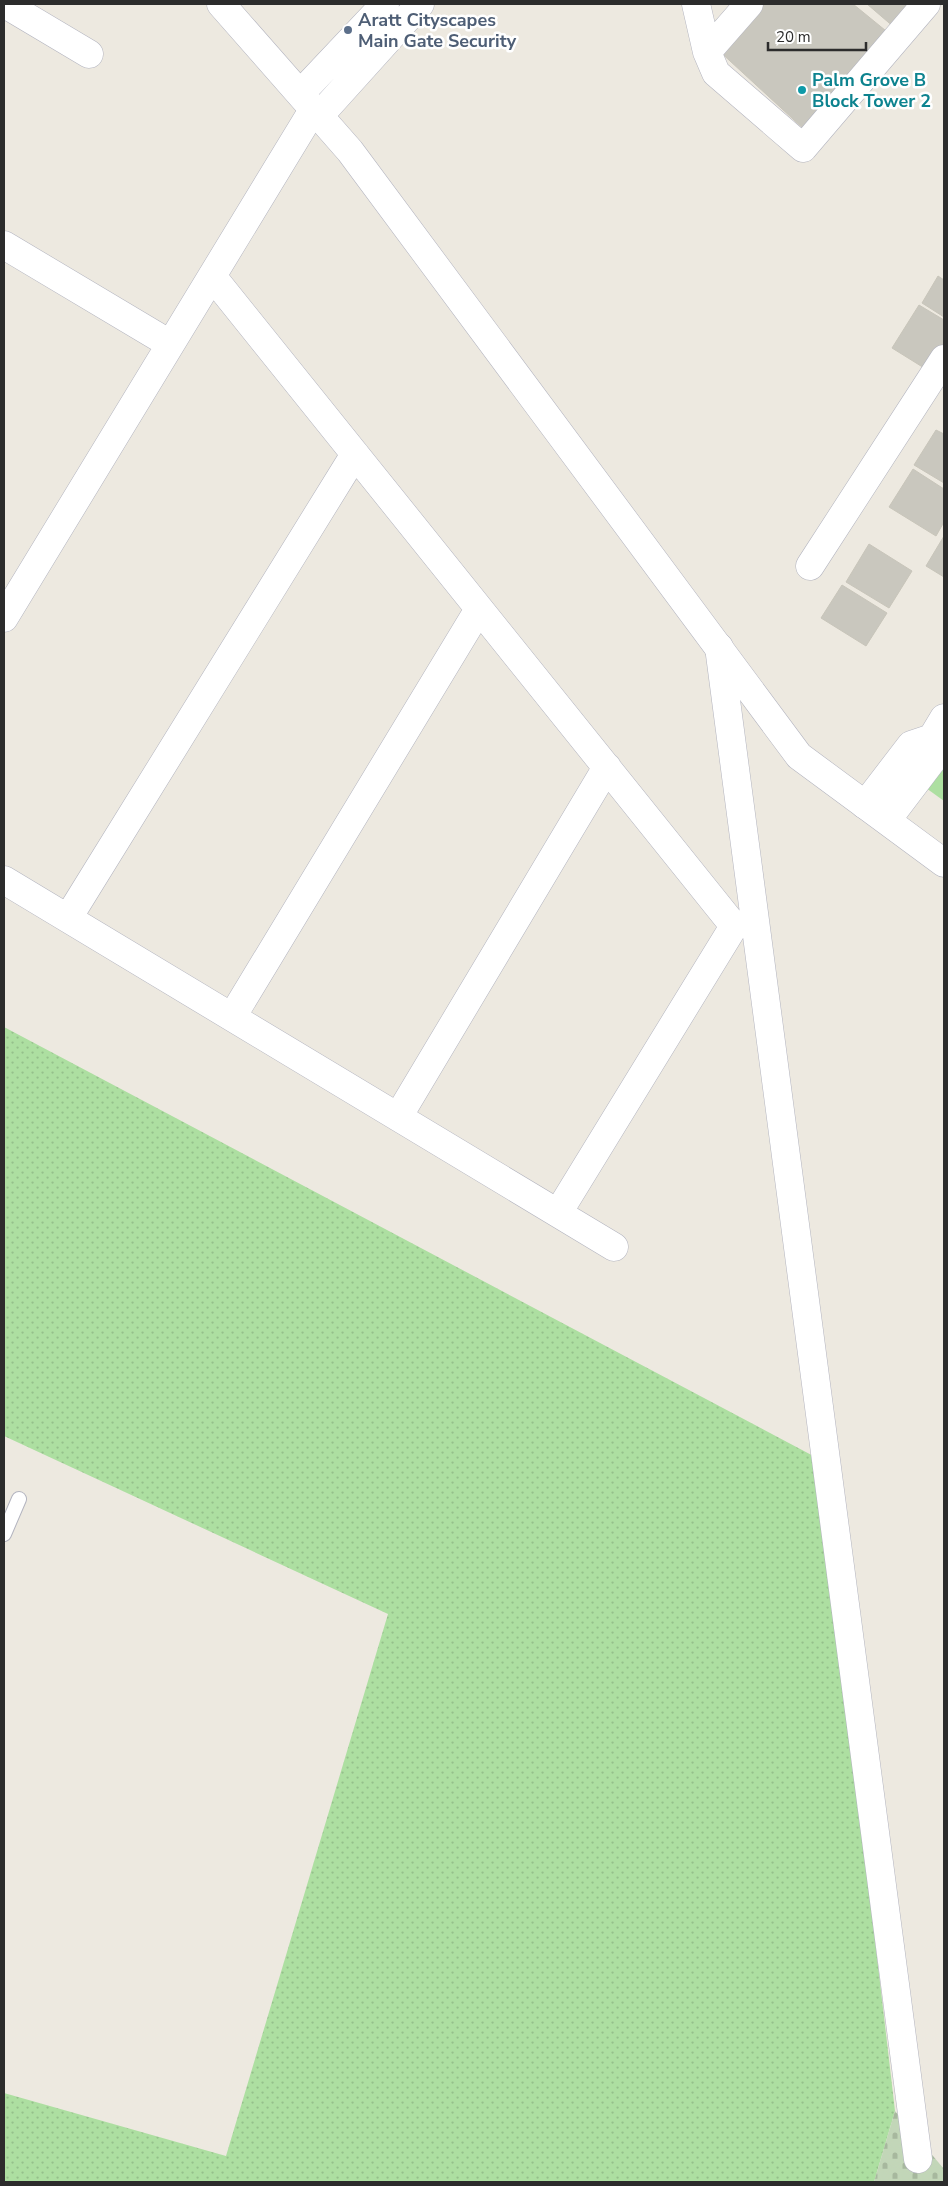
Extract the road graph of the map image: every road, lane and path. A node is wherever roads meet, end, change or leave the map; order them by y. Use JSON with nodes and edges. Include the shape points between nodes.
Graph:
{"nodes":[{"id":1,"x":5,"y":4,"type":"edge"},
{"id":2,"x":222,"y":4,"type":"edge"},
{"id":3,"x":420,"y":4,"type":"edge"},
{"id":4,"x":696,"y":4,"type":"edge"},
{"id":5,"x":748,"y":4,"type":"edge"},
{"id":6,"x":926,"y":4,"type":"edge"},
{"id":7,"x":380,"y":23,"type":"edge"},
{"id":8,"x":707,"y":52,"type":"junction"},
{"id":9,"x":89,"y":54,"type":"dead end"},
{"id":10,"x":311,"y":106,"type":"junction"},
{"id":11,"x":4,"y":245,"type":"edge"},
{"id":12,"x":212,"y":276,"type":"junction"},
{"id":13,"x":170,"y":344,"type":"junction"},
{"id":14,"x":944,"y":359,"type":"edge"},
{"id":15,"x":355,"y":454,"type":"junction"},
{"id":16,"x":810,"y":566,"type":"dead end"},
{"id":17,"x":479,"y":608,"type":"junction"},
{"id":18,"x":4,"y":618,"type":"edge"},
{"id":19,"x":719,"y":648,"type":"junction"},
{"id":20,"x":938,"y":728,"type":"edge"},
{"id":21,"x":607,"y":767,"type":"junction"},
{"id":22,"x":865,"y":805,"type":"junction"},
{"id":23,"x":887,"y":820,"type":"junction"},
{"id":24,"x":944,"y":863,"type":"edge"},
{"id":25,"x":4,"y":880,"type":"edge"},
{"id":26,"x":68,"y":918,"type":"junction"},
{"id":27,"x":232,"y":1017,"type":"junction"},
{"id":28,"x":398,"y":1117,"type":"junction"},
{"id":29,"x":558,"y":1213,"type":"junction"},
{"id":30,"x":614,"y":1247,"type":"dead end"},
{"id":31,"x":19,"y":1499,"type":"dead end"},
{"id":32,"x":4,"y":1534,"type":"edge"},
{"id":33,"x":918,"y":2159,"type":"dead end"}],
"edges":[{"from":1,"to":9,"type":"street"},
{"from":2,"to":10,"type":"street"},
{"from":3,"to":7,"type":"street"},
{"from":4,"to":8,"type":"street"},
{"from":5,"to":8,"type":"street"},
{"from":6,"to":8,"type":"street","via":[[802,148],[716,73]]},
{"from":7,"to":10,"type":"street"},
{"from":10,"to":12,"type":"street"},
{"from":10,"to":19,"type":"street","via":[[350,151]]},
{"from":11,"to":13,"type":"street"},
{"from":12,"to":13,"type":"street"},
{"from":12,"to":15,"type":"street"},
{"from":13,"to":18,"type":"street"},
{"from":14,"to":16,"type":"street"},
{"from":15,"to":17,"type":"street"},
{"from":15,"to":26,"type":"street"},
{"from":17,"to":21,"type":"street"},
{"from":17,"to":27,"type":"street"},
{"from":19,"to":22,"type":"street","via":[[799,756]]},
{"from":19,"to":33,"type":"street"},
{"from":20,"to":22,"type":"street","via":[[911,745]]},
{"from":20,"to":23,"type":"street","via":[[934,758]]},
{"from":21,"to":28,"type":"street"},
{"from":21,"to":29,"type":"street","via":[[734,926]]},
{"from":22,"to":23,"type":"street"},
{"from":23,"to":24,"type":"street"},
{"from":25,"to":26,"type":"street"},
{"from":26,"to":27,"type":"street"},
{"from":27,"to":28,"type":"street"},
{"from":28,"to":29,"type":"street"},
{"from":29,"to":30,"type":"street"},
{"from":31,"to":32,"type":"lane"}]}
